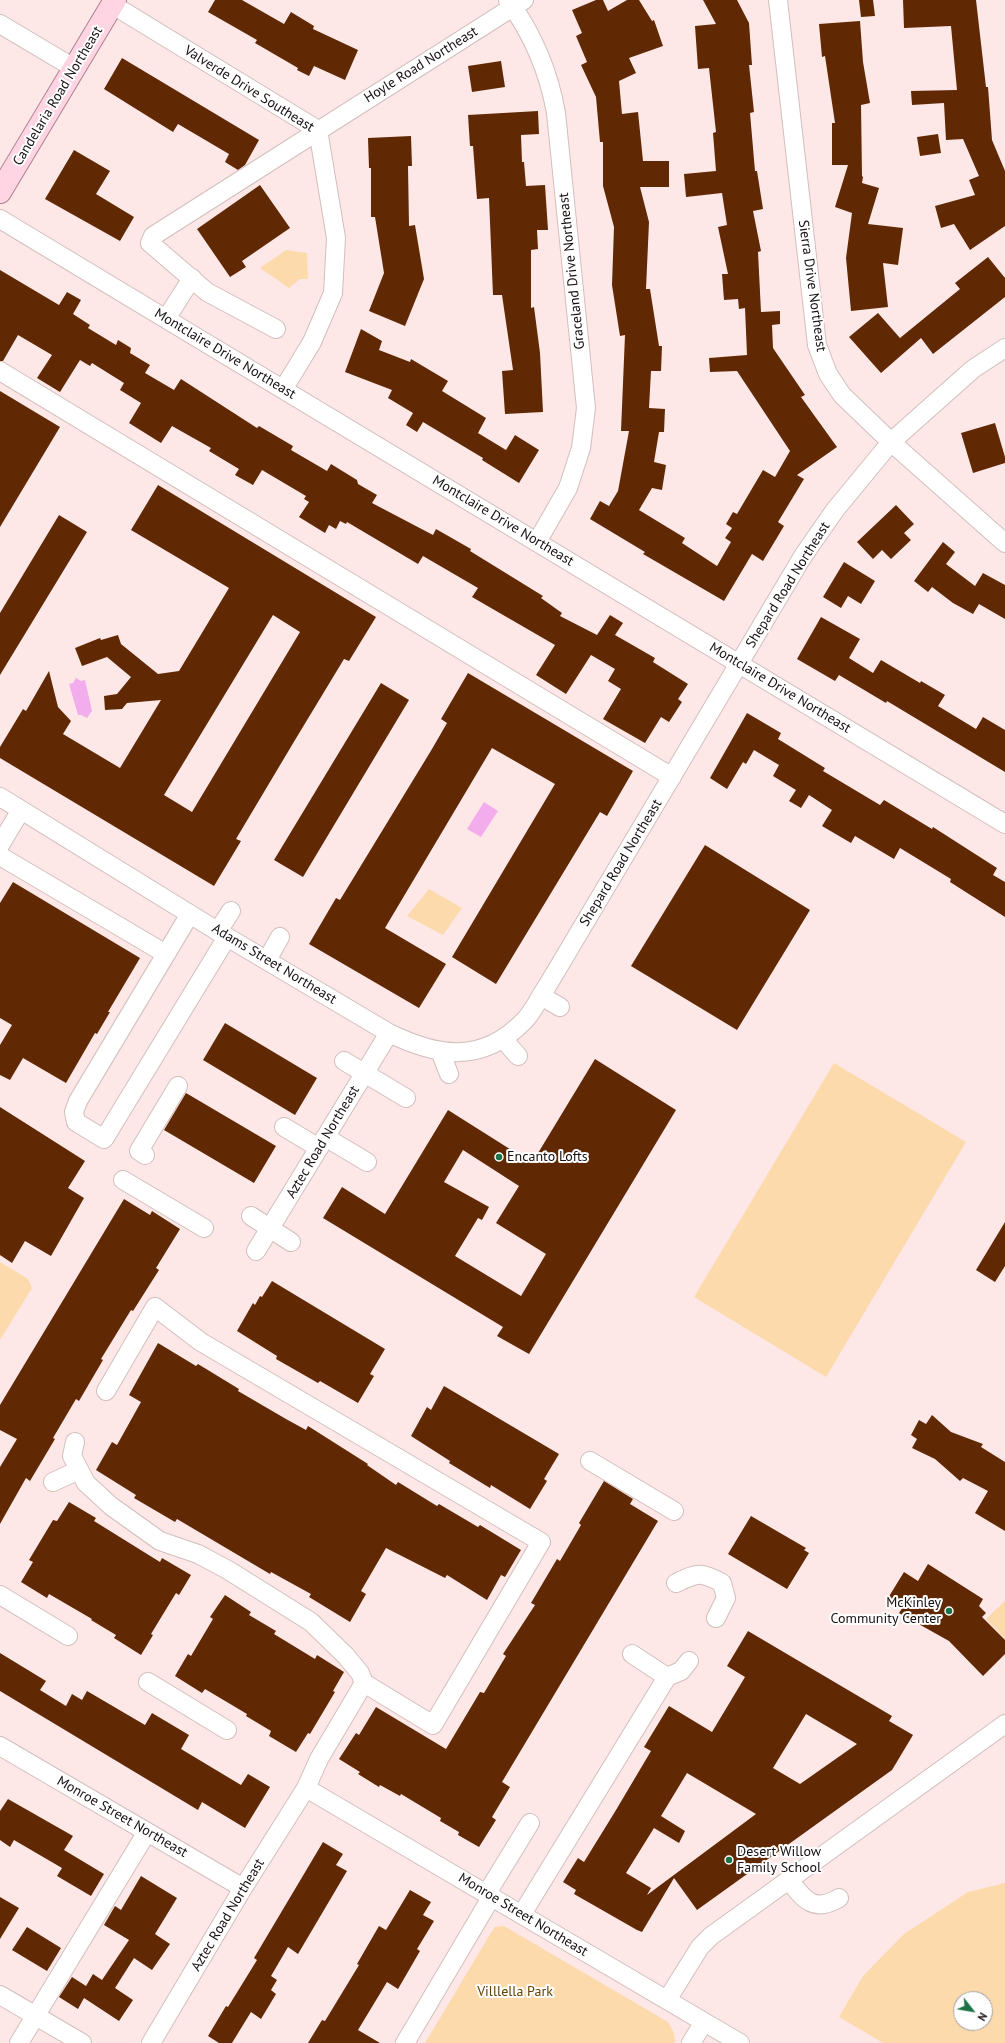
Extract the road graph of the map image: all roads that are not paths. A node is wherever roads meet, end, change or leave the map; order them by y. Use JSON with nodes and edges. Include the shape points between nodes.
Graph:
{"nodes":[{"id":1,"x":778,"y":0,"type":"edge"},
{"id":2,"x":114,"y":2,"type":"edge"},
{"id":3,"x":515,"y":2,"type":"edge"},
{"id":4,"x":0,"y":24,"type":"edge"},
{"id":5,"x":74,"y":68,"type":"junction"},
{"id":6,"x":318,"y":130,"type":"junction"},
{"id":7,"x":2,"y":185,"type":"edge"},
{"id":8,"x":0,"y":219,"type":"edge"},
{"id":9,"x":192,"y":278,"type":"junction"},
{"id":10,"x":166,"y":319,"type":"junction"},
{"id":11,"x":276,"y":329,"type":"dead end"},
{"id":12,"x":1005,"y":348,"type":"edge"},
{"id":13,"x":0,"y":371,"type":"edge"},
{"id":14,"x":284,"y":388,"type":"junction"},
{"id":15,"x":891,"y":442,"type":"junction"},
{"id":16,"x":538,"y":542,"type":"junction"},
{"id":17,"x":1005,"y":543,"type":"edge"},
{"id":18,"x":740,"y":663,"type":"junction"},
{"id":19,"x":672,"y":777,"type":"junction"},
{"id":20,"x":0,"y":797,"type":"edge"},
{"id":21,"x":21,"y":810,"type":"junction"},
{"id":22,"x":1005,"y":824,"type":"edge"},
{"id":23,"x":0,"y":844,"type":"edge"},
{"id":24,"x":0,"y":856,"type":"edge"},
{"id":25,"x":231,"y":911,"type":"dead end"},
{"id":26,"x":190,"y":914,"type":"junction"},
{"id":27,"x":223,"y":934,"type":"junction"},
{"id":28,"x":280,"y":937,"type":"dead end"},
{"id":29,"x":166,"y":954,"type":"junction"},
{"id":30,"x":267,"y":960,"type":"junction"},
{"id":31,"x":544,"y":992,"type":"junction"},
{"id":32,"x":560,"y":1007,"type":"dead end"},
{"id":33,"x":389,"y":1033,"type":"junction"},
{"id":34,"x":503,"y":1038,"type":"junction"},
{"id":35,"x":440,"y":1050,"type":"junction"},
{"id":36,"x":518,"y":1056,"type":"dead end"},
{"id":37,"x":344,"y":1061,"type":"dead end"},
{"id":38,"x":364,"y":1073,"type":"junction"},
{"id":39,"x":449,"y":1074,"type":"dead end"},
{"id":40,"x":178,"y":1086,"type":"dead end"},
{"id":41,"x":406,"y":1098,"type":"dead end"},
{"id":42,"x":284,"y":1127,"type":"dead end"},
{"id":43,"x":322,"y":1142,"type":"junction"},
{"id":44,"x":145,"y":1155,"type":"dead end"},
{"id":45,"x":367,"y":1162,"type":"dead end"},
{"id":46,"x":123,"y":1180,"type":"dead end"},
{"id":47,"x":251,"y":1216,"type":"dead end"},
{"id":48,"x":204,"y":1228,"type":"dead end"},
{"id":49,"x":270,"y":1229,"type":"junction"},
{"id":50,"x":291,"y":1242,"type":"dead end"},
{"id":51,"x":256,"y":1251,"type":"dead end"},
{"id":52,"x":106,"y":1391,"type":"dead end"},
{"id":53,"x":76,"y":1442,"type":"dead end"},
{"id":54,"x":590,"y":1461,"type":"dead end"},
{"id":55,"x":79,"y":1470,"type":"junction"},
{"id":56,"x":53,"y":1482,"type":"dead end"},
{"id":57,"x":674,"y":1511,"type":"dead end"},
{"id":58,"x":676,"y":1583,"type":"dead end"},
{"id":59,"x":0,"y":1595,"type":"edge"},
{"id":60,"x":716,"y":1618,"type":"dead end"},
{"id":61,"x":68,"y":1636,"type":"dead end"},
{"id":62,"x":632,"y":1654,"type":"dead end"},
{"id":63,"x":689,"y":1661,"type":"dead end"},
{"id":64,"x":667,"y":1677,"type":"junction"},
{"id":65,"x":148,"y":1682,"type":"dead end"},
{"id":66,"x":364,"y":1683,"type":"junction"},
{"id":67,"x":1005,"y":1724,"type":"edge"},
{"id":68,"x":227,"y":1730,"type":"dead end"},
{"id":69,"x":0,"y":1746,"type":"edge"},
{"id":70,"x":306,"y":1788,"type":"junction"},
{"id":71,"x":530,"y":1823,"type":"dead end"},
{"id":72,"x":147,"y":1832,"type":"junction"},
{"id":73,"x":789,"y":1880,"type":"junction"},
{"id":74,"x":243,"y":1888,"type":"junction"},
{"id":75,"x":490,"y":1894,"type":"junction"},
{"id":76,"x":839,"y":1898,"type":"dead end"},
{"id":77,"x":522,"y":1914,"type":"junction"},
{"id":78,"x":0,"y":1995,"type":"edge"},
{"id":79,"x":667,"y":2000,"type":"junction"},
{"id":80,"x":35,"y":2015,"type":"junction"},
{"id":81,"x":704,"y":2022,"type":"junction"},
{"id":82,"x":19,"y":2043,"type":"edge"},
{"id":83,"x":82,"y":2043,"type":"edge"},
{"id":84,"x":151,"y":2043,"type":"edge"},
{"id":85,"x":405,"y":2043,"type":"edge"},
{"id":86,"x":691,"y":2043,"type":"edge"},
{"id":87,"x":740,"y":2043,"type":"edge"}],
"edges":[{"from":1,"to":15,"type":"street","name":"Sierra Drive Northeast","via":[[817,346],[828,374],[842,395]]},
{"from":2,"to":5,"type":"main road","name":"Candelaria Road Northeast"},
{"from":2,"to":6,"type":"street","name":"Valverde Drive Southeast"},
{"from":3,"to":6,"type":"street","name":"Hoyle Road Northeast"},
{"from":3,"to":16,"type":"street","name":"Graceland Drive Northeast","via":[[552,87],[586,408],[582,448],[568,488]]},
{"from":4,"to":5,"type":"street"},
{"from":5,"to":7,"type":"main road","name":"Candelaria Road Northeast"},
{"from":6,"to":9,"type":"street","name":"Hoyle Road Northeast","via":[[300,144],[153,236],[150,243]]},
{"from":6,"to":14,"type":"street","name":"Valverde Drive Southeast","via":[[336,238],[333,293],[312,342]]},
{"from":8,"to":10,"type":"street","name":"Montclaire Drive Northeast"},
{"from":9,"to":10,"type":"street"},
{"from":9,"to":11,"type":"street","via":[[207,292]]},
{"from":10,"to":14,"type":"street","name":"Montclaire Drive Northeast"},
{"from":12,"to":15,"type":"street","name":"Shepard Road Northeast","via":[[973,369]]},
{"from":13,"to":19,"type":"street"},
{"from":14,"to":16,"type":"street","name":"Montclaire Drive Northeast"},
{"from":15,"to":17,"type":"street","name":"Sierra Drive Northeast"},
{"from":15,"to":18,"type":"street","name":"Shepard Road Northeast","via":[[835,510],[803,556]]},
{"from":16,"to":18,"type":"street","name":"Montclaire Drive Northeast"},
{"from":18,"to":19,"type":"street","name":"Shepard Road Northeast"},
{"from":18,"to":22,"type":"street","name":"Montclaire Drive Northeast"},
{"from":19,"to":31,"type":"street","name":"Shepard Road Northeast"},
{"from":20,"to":21,"type":"street","name":"Adams Street Northeast"},
{"from":21,"to":23,"type":"street"},
{"from":21,"to":26,"type":"street","name":"Adams Street Northeast"},
{"from":24,"to":29,"type":"street"},
{"from":25,"to":27,"type":"street"},
{"from":26,"to":27,"type":"street","name":"Adams Street Northeast"},
{"from":26,"to":29,"type":"street"},
{"from":27,"to":29,"type":"street","via":[[104,1139],[76,1122],[74,1112],[78,1101]]},
{"from":27,"to":30,"type":"street","name":"Adams Street Northeast"},
{"from":28,"to":30,"type":"street"},
{"from":30,"to":33,"type":"street","name":"Adams Street Northeast"},
{"from":31,"to":32,"type":"street"},
{"from":31,"to":34,"type":"street","name":"Adams Street Northeast","via":[[524,1020]]},
{"from":33,"to":35,"type":"street","name":"Adams Street Northeast","via":[[414,1046]]},
{"from":33,"to":38,"type":"street","name":"Aztec Road Northeast"},
{"from":34,"to":35,"type":"street","name":"Adams Street Northeast","via":[[485,1049],[463,1053]]},
{"from":34,"to":36,"type":"street"},
{"from":35,"to":39,"type":"street"},
{"from":37,"to":38,"type":"street"},
{"from":38,"to":41,"type":"street"},
{"from":38,"to":43,"type":"street","name":"Aztec Road Northeast"},
{"from":40,"to":44,"type":"street","via":[[139,1151]]},
{"from":42,"to":43,"type":"street"},
{"from":43,"to":45,"type":"street"},
{"from":43,"to":49,"type":"street","name":"Aztec Road Northeast"},
{"from":46,"to":48,"type":"street"},
{"from":47,"to":49,"type":"street"},
{"from":49,"to":50,"type":"street"},
{"from":49,"to":51,"type":"street","name":"Aztec Road Northeast"},
{"from":52,"to":66,"type":"street","via":[[155,1307],[201,1342],[541,1542],[433,1725]]},
{"from":53,"to":55,"type":"street","via":[[72,1456]]},
{"from":54,"to":57,"type":"street"},
{"from":55,"to":56,"type":"street"},
{"from":55,"to":66,"type":"street","via":[[86,1483],[111,1506],[160,1541],[198,1554],[228,1570],[311,1622],[346,1656],[360,1673]]},
{"from":58,"to":60,"type":"street","via":[[697,1574],[722,1583],[726,1598]]},
{"from":59,"to":61,"type":"street"},
{"from":62,"to":64,"type":"street"},
{"from":63,"to":64,"type":"street","via":[[681,1671]]},
{"from":64,"to":77,"type":"street"},
{"from":65,"to":68,"type":"street"},
{"from":66,"to":70,"type":"street","name":"Aztec Road Northeast","via":[[319,1759]]},
{"from":67,"to":73,"type":"street"},
{"from":69,"to":72,"type":"street","name":"Monroe Street Northeast"},
{"from":70,"to":74,"type":"street","name":"Aztec Road Northeast"},
{"from":70,"to":75,"type":"street","name":"Monroe Street Northeast"},
{"from":71,"to":75,"type":"street"},
{"from":72,"to":74,"type":"street","name":"Monroe Street Northeast"},
{"from":72,"to":80,"type":"street"},
{"from":73,"to":76,"type":"street","via":[[810,1904],[828,1905]]},
{"from":73,"to":79,"type":"street","via":[[700,1946]]},
{"from":74,"to":84,"type":"street","name":"Aztec Road Northeast"},
{"from":75,"to":77,"type":"street","name":"Monroe Street Northeast"},
{"from":75,"to":85,"type":"street"},
{"from":77,"to":79,"type":"street","name":"Monroe Street Northeast"},
{"from":78,"to":80,"type":"street"},
{"from":79,"to":81,"type":"street","name":"Monroe Street Northeast"},
{"from":80,"to":82,"type":"street"},
{"from":80,"to":83,"type":"street"},
{"from":81,"to":86,"type":"street"},
{"from":81,"to":87,"type":"street","name":"Monroe Street Northeast"}]}
